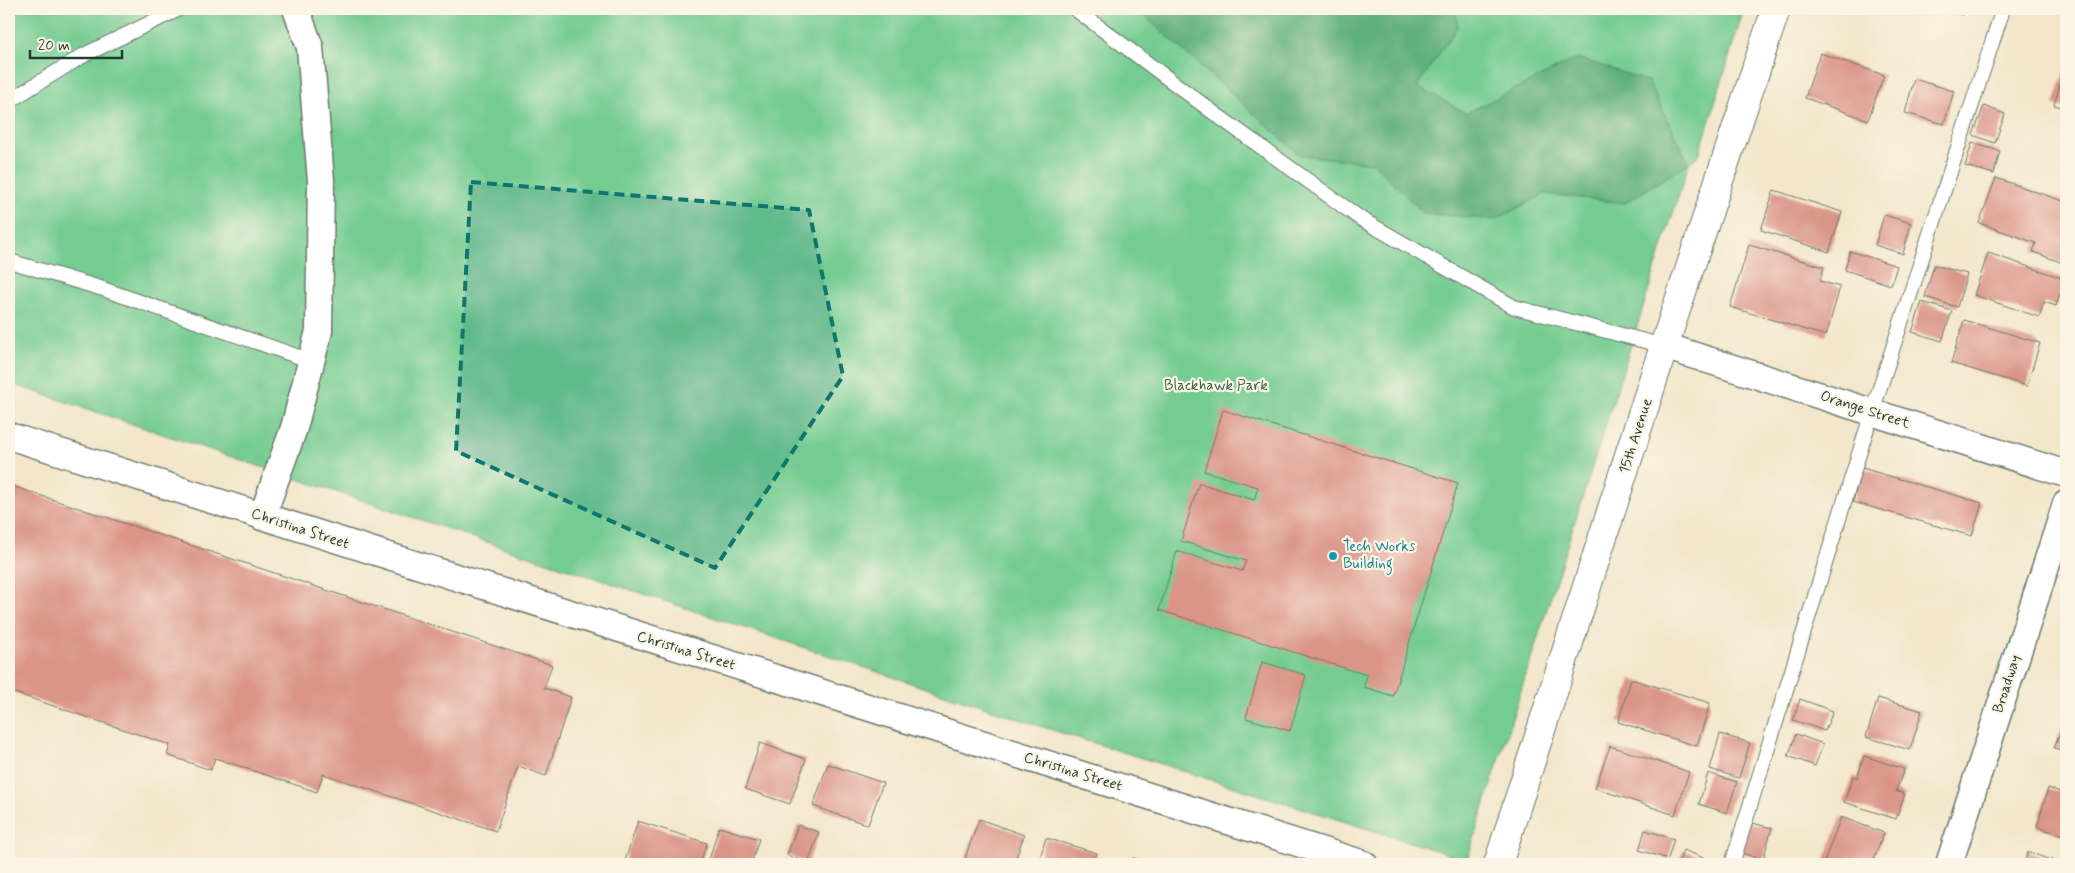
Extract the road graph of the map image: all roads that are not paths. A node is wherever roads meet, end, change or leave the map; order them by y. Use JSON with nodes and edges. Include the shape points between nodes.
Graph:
{"nodes":[{"id":1,"x":179,"y":9,"type":"edge"},
{"id":2,"x":296,"y":9,"type":"edge"},
{"id":3,"x":1075,"y":9,"type":"edge"},
{"id":4,"x":1776,"y":9,"type":"edge"},
{"id":5,"x":2002,"y":9,"type":"edge"},
{"id":6,"x":9,"y":101,"type":"edge"},
{"id":7,"x":9,"y":262,"type":"edge"},
{"id":8,"x":1664,"y":346,"type":"junction"},
{"id":9,"x":311,"y":361,"type":"junction"},
{"id":10,"x":1872,"y":412,"type":"junction"},
{"id":11,"x":9,"y":436,"type":"edge"},
{"id":12,"x":2066,"y":474,"type":"edge"},
{"id":13,"x":2066,"y":504,"type":"edge"},
{"id":14,"x":262,"y":517,"type":"junction"},
{"id":15,"x":2060,"y":542,"type":"edge"},
{"id":16,"x":1364,"y":864,"type":"edge"},
{"id":17,"x":1498,"y":864,"type":"edge"},
{"id":18,"x":1732,"y":864,"type":"edge"},
{"id":19,"x":1948,"y":864,"type":"edge"}],
"edges":[{"from":1,"to":6,"type":"lane","via":[[84,55]]},
{"from":2,"to":9,"type":"street","via":[[310,47],[321,181],[319,331]]},
{"from":3,"to":8,"type":"lane","via":[[1361,219],[1514,307]]},
{"from":4,"to":8,"type":"main road","name":"15th Avenue"},
{"from":5,"to":10,"type":"lane"},
{"from":7,"to":9,"type":"lane","via":[[100,288]]},
{"from":8,"to":10,"type":"street","name":"Orange Street"},
{"from":8,"to":17,"type":"main road","name":"15th Avenue"},
{"from":9,"to":14,"type":"street","via":[[294,428]]},
{"from":10,"to":12,"type":"street","name":"Orange Street"},
{"from":10,"to":18,"type":"lane"},
{"from":11,"to":14,"type":"street","name":"Christina Street"},
{"from":13,"to":15,"type":"street","name":"Broadway"},
{"from":14,"to":16,"type":"street","name":"Christina Street"},
{"from":15,"to":19,"type":"street","name":"Broadway"}]}
